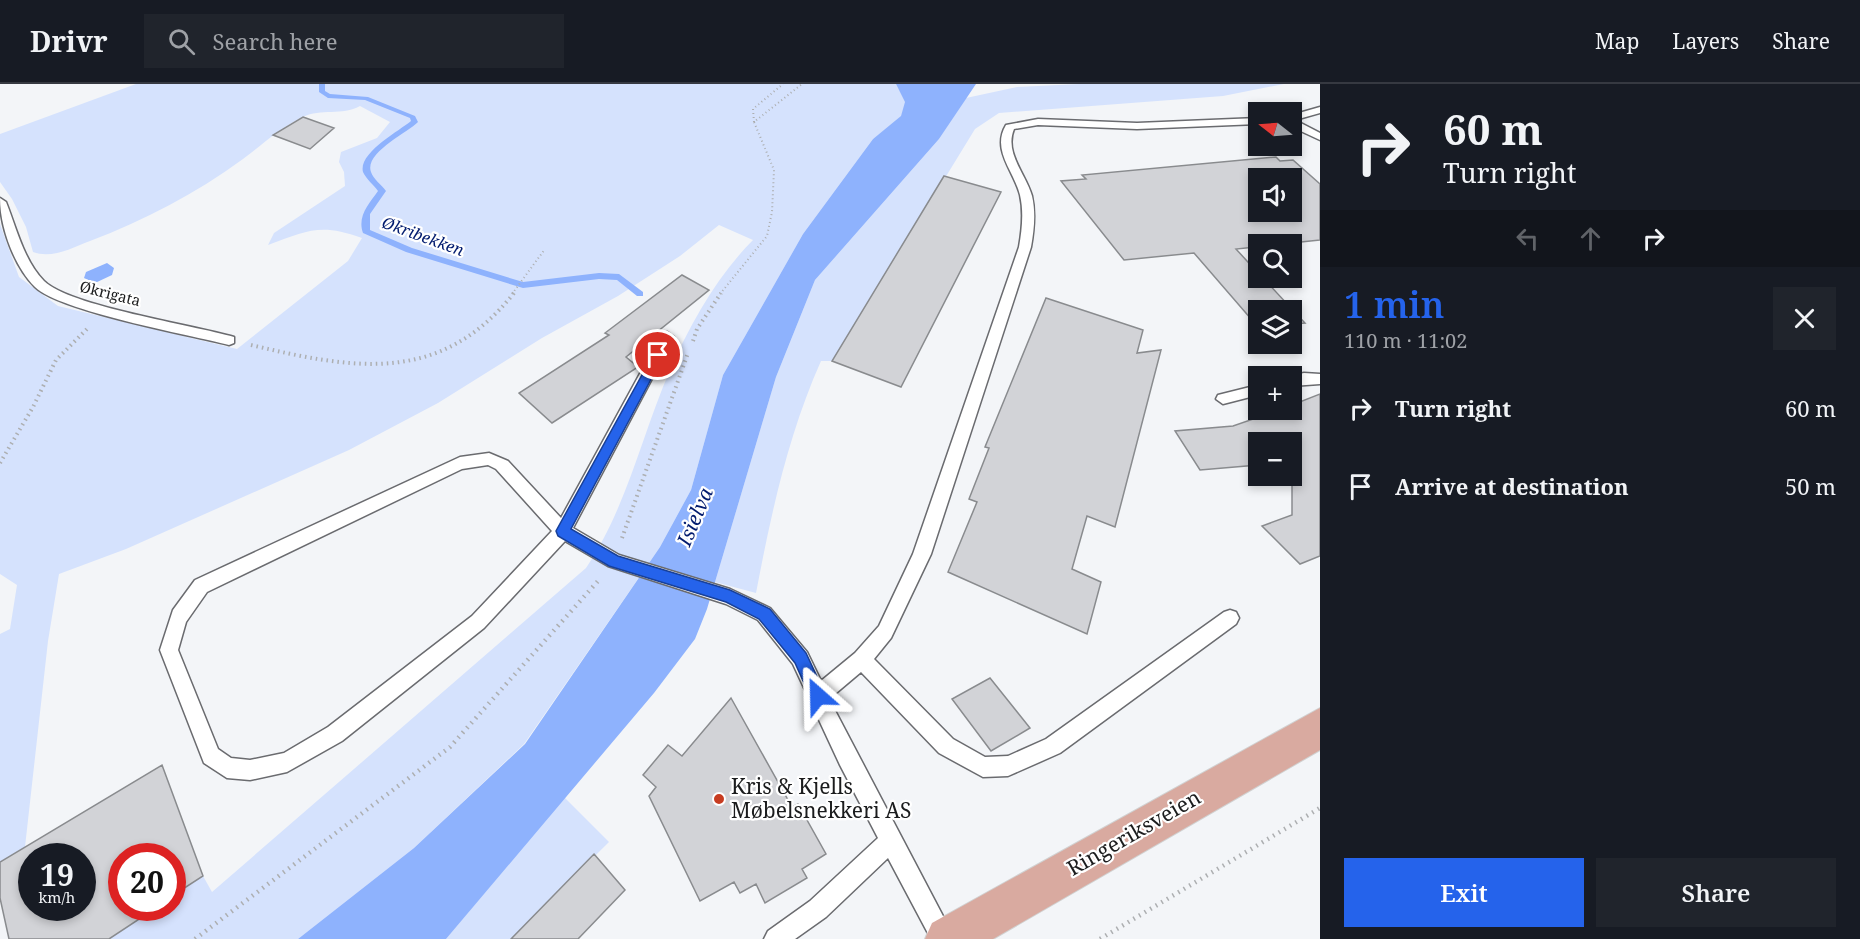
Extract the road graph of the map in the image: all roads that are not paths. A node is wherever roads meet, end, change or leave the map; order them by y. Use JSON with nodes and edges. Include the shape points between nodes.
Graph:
{"nodes":[{"id":1,"x":1320,"y":110,"type":"edge"},
{"id":2,"x":1302,"y":115,"type":"edge"},
{"id":3,"x":1248,"y":121,"type":"edge"},
{"id":4,"x":1302,"y":128,"type":"edge"},
{"id":5,"x":1320,"y":137,"type":"edge"},
{"id":6,"x":0,"y":202,"type":"edge"},
{"id":7,"x":668,"y":337,"type":"dead end"},
{"id":8,"x":229,"y":340,"type":"road end"},
{"id":9,"x":1302,"y":378,"type":"edge"},
{"id":10,"x":1320,"y":379,"type":"edge"},
{"id":11,"x":1248,"y":393,"type":"edge"},
{"id":12,"x":1223,"y":399,"type":"dead end"},
{"id":13,"x":563,"y":531,"type":"junction"},
{"id":14,"x":1230,"y":618,"type":"dead end"},
{"id":15,"x":862,"y":659,"type":"junction"},
{"id":16,"x":818,"y":696,"type":"junction"},
{"id":17,"x":1320,"y":728,"type":"edge"},
{"id":18,"x":891,"y":841,"type":"junction"},
{"id":19,"x":776,"y":939,"type":"edge"},
{"id":20,"x":943,"y":939,"type":"edge"},
{"id":21,"x":948,"y":939,"type":"edge"}],
"edges":[{"from":1,"to":2,"type":"lane"},
{"from":3,"to":15,"type":"lane","via":[[1137,126],[1038,122],[1010,127],[1004,135],[1025,192],[1029,221],[1025,247],[922,554],[885,632]]},
{"from":4,"to":5,"type":"lane"},
{"from":6,"to":8,"type":"lane","name":"Økrigata","via":[[26,266],[40,285],[65,300]]},
{"from":7,"to":13,"type":"lane"},
{"from":9,"to":10,"type":"lane"},
{"from":11,"to":12,"type":"lane"},
{"from":13,"to":13,"type":"lane","via":[[478,622],[335,734],[287,762],[250,770],[227,768],[211,756],[169,650],[171,632],[181,609],[201,586],[460,463],[489,459],[502,465]]},
{"from":13,"to":16,"type":"lane","via":[[614,561],[730,597],[764,614],[800,658]]},
{"from":14,"to":15,"type":"lane","via":[[1053,746],[1008,766],[983,767],[946,746]]},
{"from":15,"to":16,"type":"lane"},
{"from":16,"to":18,"type":"lane"},
{"from":17,"to":21,"type":"main road","name":"Ringeriksveien"},
{"from":18,"to":19,"type":"lane","via":[[818,909]]},
{"from":18,"to":20,"type":"lane"}]}
